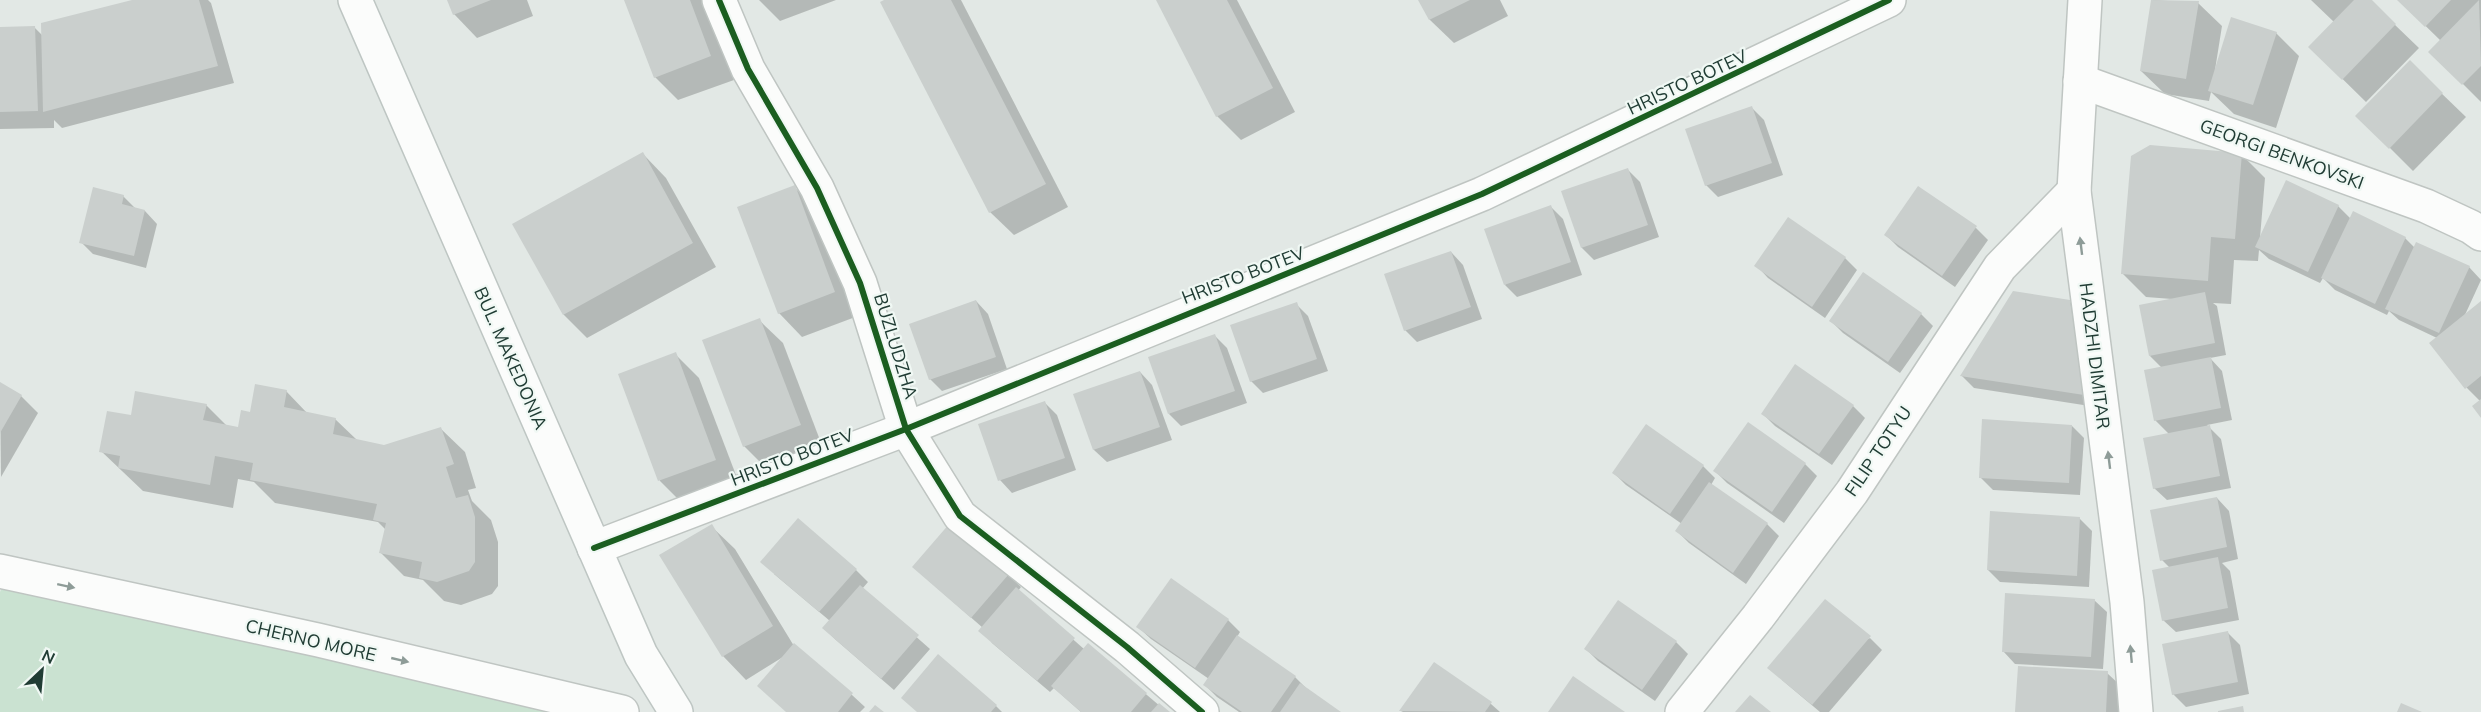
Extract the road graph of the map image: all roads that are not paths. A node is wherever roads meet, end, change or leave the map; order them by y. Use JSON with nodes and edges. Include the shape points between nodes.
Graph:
{"nodes":[{"id":1,"x":355,"y":0,"type":"edge"},
{"id":2,"x":719,"y":0,"type":"edge"},
{"id":3,"x":1889,"y":0,"type":"edge"},
{"id":4,"x":2085,"y":0,"type":"edge"},
{"id":5,"x":2080,"y":81,"type":"junction"},
{"id":6,"x":2074,"y":191,"type":"junction"},
{"id":7,"x":2481,"y":234,"type":"edge"},
{"id":8,"x":906,"y":429,"type":"junction"},
{"id":9,"x":594,"y":548,"type":"junction"},
{"id":10,"x":3,"y":579,"type":"edge"},
{"id":11,"x":622,"y":712,"type":"edge"},
{"id":12,"x":676,"y":712,"type":"edge"},
{"id":13,"x":1203,"y":712,"type":"edge"},
{"id":14,"x":1682,"y":712,"type":"edge"},
{"id":15,"x":2136,"y":712,"type":"edge"}],
"edges":[{"from":1,"to":9,"type":"street","name":"BUL. MAKEDONIA"},
{"from":2,"to":8,"type":"street","name":"BUZLUDZHA","via":[[748,69],[818,188],[860,283]]},
{"from":3,"to":8,"type":"street","name":"HRISTO BOTEV","via":[[1520,178]]},
{"from":4,"to":5,"type":"street","name":"HADZHI DIMITAR"},
{"from":5,"to":6,"type":"street","name":"HADZHI DIMITAR"},
{"from":5,"to":7,"type":"street","name":"GEORGI BENKOVSKI","via":[[2426,206]]},
{"from":6,"to":14,"type":"street","name":"FILIP TOTYU","via":[[2000,267],[1852,492]]},
{"from":15,"to":6,"type":"street","name":"HADZHI DIMITAR","one_way":true,"via":[[2127,602]]},
{"from":8,"to":9,"type":"street","name":"HRISTO BOTEV"},
{"from":8,"to":13,"type":"street","name":"BUZLUDZHA","via":[[960,516]]},
{"from":9,"to":12,"type":"street","name":"BUL. MAKEDONIA","via":[[641,655]]},
{"from":10,"to":11,"type":"street","name":"CHERNO MORE","one_way":true,"via":[[318,640]]}]}
